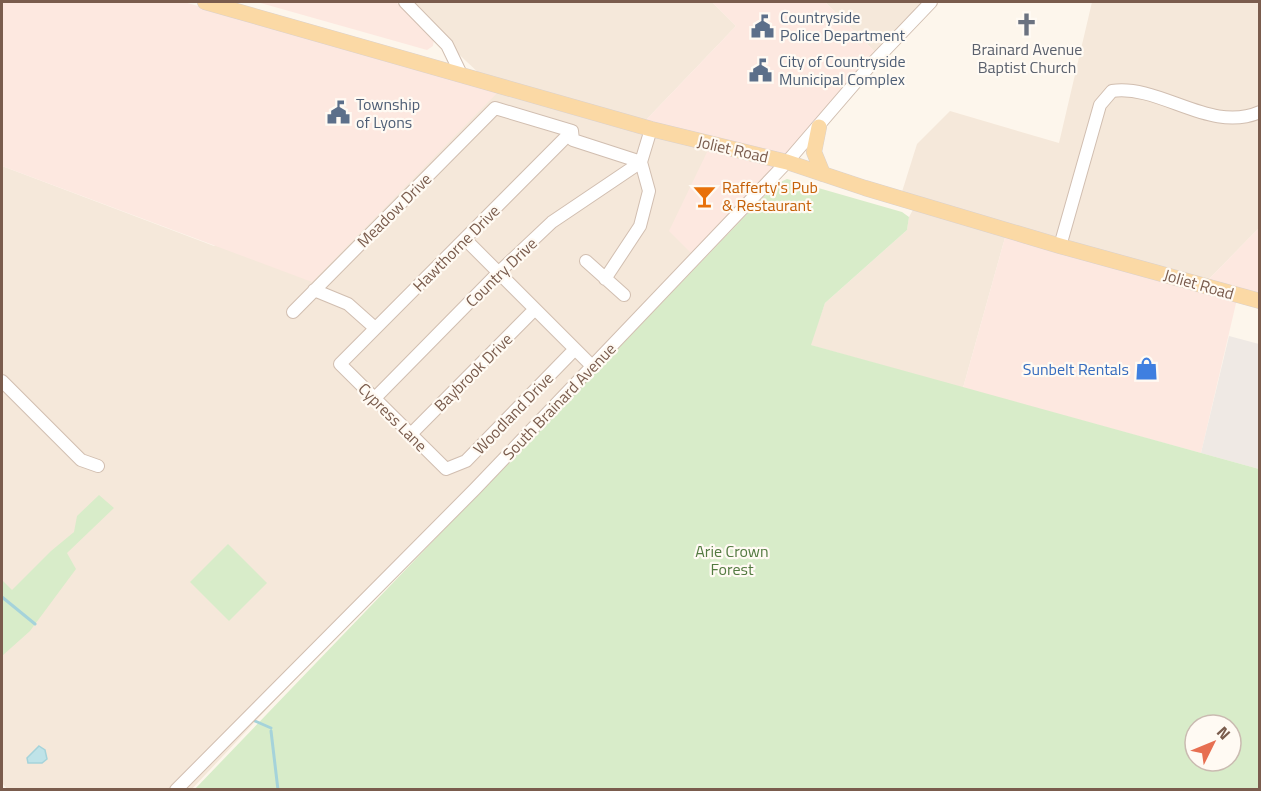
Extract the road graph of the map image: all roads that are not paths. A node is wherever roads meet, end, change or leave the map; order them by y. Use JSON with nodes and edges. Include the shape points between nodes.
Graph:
{"nodes":[{"id":1,"x":205,"y":2,"type":"edge"},
{"id":2,"x":405,"y":2,"type":"edge"},
{"id":3,"x":931,"y":2,"type":"edge"},
{"id":4,"x":461,"y":74,"type":"junction"},
{"id":5,"x":1260,"y":112,"type":"edge"},
{"id":6,"x":819,"y":127,"type":"junction"},
{"id":7,"x":651,"y":129,"type":"junction"},
{"id":8,"x":572,"y":131,"type":"junction"},
{"id":9,"x":641,"y":162,"type":"junction"},
{"id":10,"x":787,"y":162,"type":"junction"},
{"id":11,"x":823,"y":174,"type":"junction"},
{"id":12,"x":465,"y":239,"type":"junction"},
{"id":13,"x":1060,"y":246,"type":"junction"},
{"id":14,"x":586,"y":261,"type":"dead end"},
{"id":15,"x":498,"y":273,"type":"junction"},
{"id":16,"x":605,"y":279,"type":"junction"},
{"id":17,"x":314,"y":290,"type":"junction"},
{"id":18,"x":624,"y":295,"type":"dead end"},
{"id":19,"x":1260,"y":301,"type":"edge"},
{"id":20,"x":535,"y":309,"type":"junction"},
{"id":21,"x":293,"y":312,"type":"dead end"},
{"id":22,"x":375,"y":328,"type":"junction"},
{"id":23,"x":575,"y":349,"type":"junction"},
{"id":24,"x":340,"y":364,"type":"joint"},
{"id":25,"x":592,"y":366,"type":"junction"},
{"id":26,"x":2,"y":381,"type":"edge"},
{"id":27,"x":375,"y":398,"type":"junction"},
{"id":28,"x":411,"y":434,"type":"junction"},
{"id":29,"x":98,"y":466,"type":"dead end"},
{"id":30,"x":446,"y":469,"type":"joint"},
{"id":31,"x":176,"y":789,"type":"edge"}],
"edges":[{"from":1,"to":4,"type":"main road","name":"Joliet Road"},
{"from":2,"to":4,"type":"street","via":[[447,45]]},
{"from":3,"to":6,"type":"street","name":"South Brainard Avenue"},
{"from":4,"to":7,"type":"main road","name":"Joliet Road"},
{"from":5,"to":13,"type":"street","via":[[1248,117],[1221,117],[1129,90],[1112,91],[1100,105]]},
{"from":6,"to":10,"type":"street","name":"South Brainard Avenue"},
{"from":6,"to":11,"type":"main road","via":[[814,152]]},
{"from":7,"to":9,"type":"street"},
{"from":7,"to":10,"type":"main road","name":"Joliet Road"},
{"from":8,"to":9,"type":"street","via":[[573,140]]},
{"from":8,"to":12,"type":"street","name":"Hawthorne Drive"},
{"from":8,"to":17,"type":"street","name":"Meadow Drive","via":[[495,108]]},
{"from":9,"to":15,"type":"street","name":"Country Drive","via":[[552,222]]},
{"from":9,"to":16,"type":"street","via":[[649,191],[640,226]]},
{"from":10,"to":11,"type":"main road","name":"Joliet Road"},
{"from":10,"to":25,"type":"street","name":"South Brainard Avenue"},
{"from":11,"to":13,"type":"main road","name":"Joliet Road"},
{"from":12,"to":15,"type":"street"},
{"from":12,"to":22,"type":"street","name":"Hawthorne Drive"},
{"from":13,"to":19,"type":"main road","name":"Joliet Road"},
{"from":14,"to":16,"type":"street"},
{"from":15,"to":20,"type":"street"},
{"from":15,"to":27,"type":"street","name":"Country Drive"},
{"from":16,"to":18,"type":"street"},
{"from":17,"to":21,"type":"street","name":"Meadow Drive"},
{"from":17,"to":22,"type":"street","via":[[348,304]]},
{"from":20,"to":23,"type":"street"},
{"from":20,"to":28,"type":"street","name":"Baybrook Drive"},
{"from":22,"to":24,"type":"street","name":"Hawthorne Drive"},
{"from":23,"to":25,"type":"street"},
{"from":23,"to":30,"type":"street","name":"Woodland Drive","via":[[466,460]]},
{"from":24,"to":27,"type":"street","name":"Cypress Lane"},
{"from":25,"to":31,"type":"street","name":"South Brainard Avenue","via":[[467,498]]},
{"from":26,"to":29,"type":"street","via":[[81,460]]},
{"from":27,"to":28,"type":"street","name":"Cypress Lane"},
{"from":28,"to":30,"type":"street","name":"Cypress Lane"}]}
